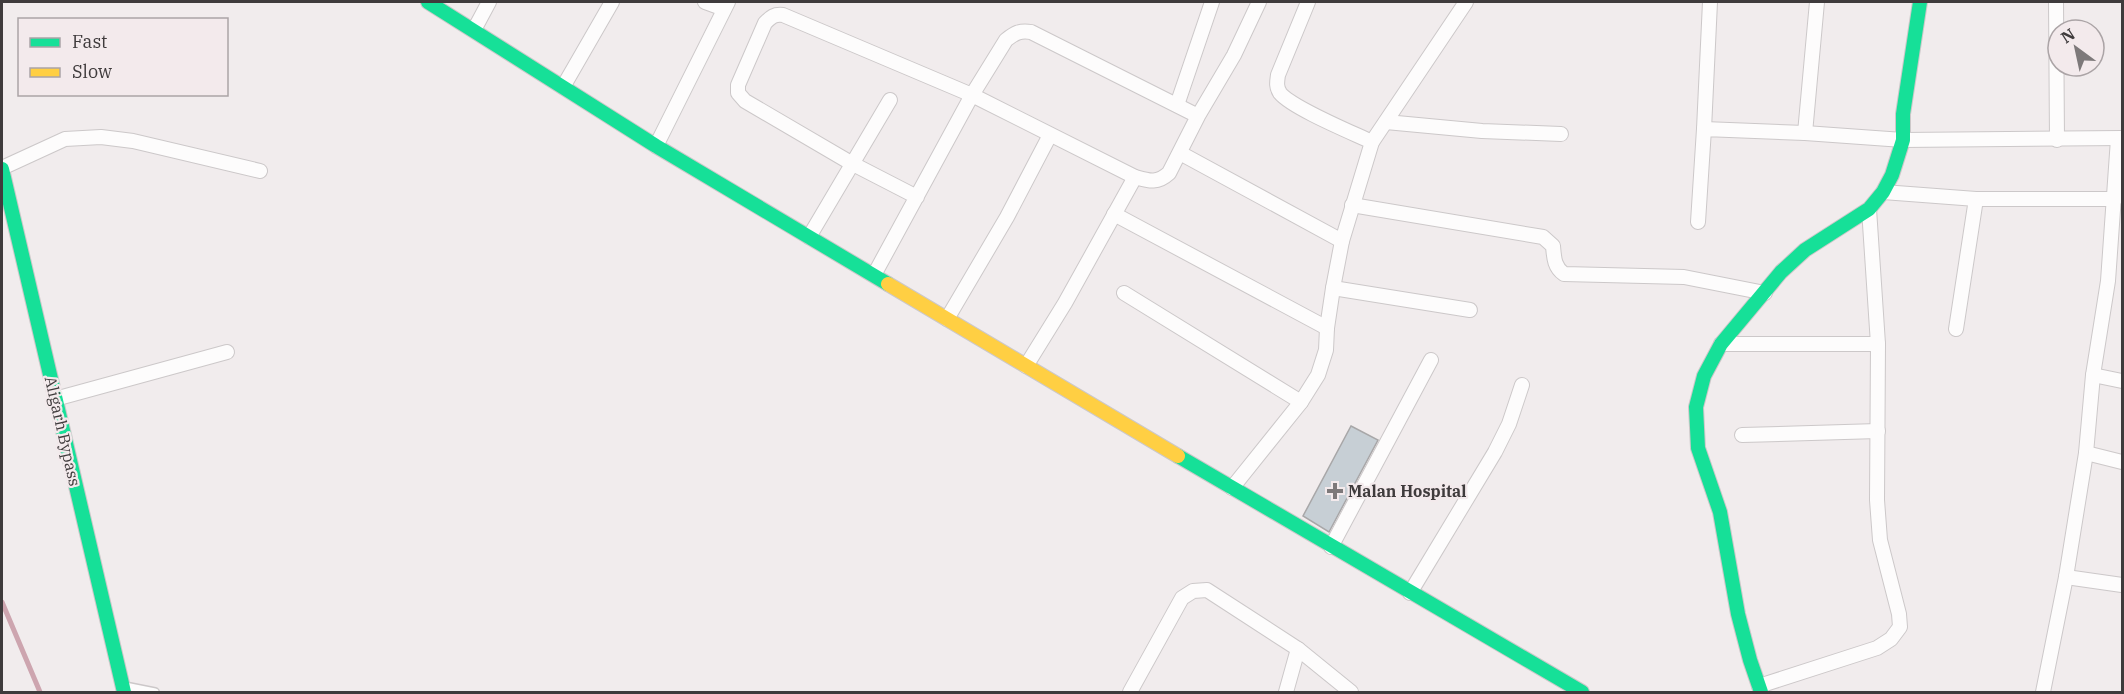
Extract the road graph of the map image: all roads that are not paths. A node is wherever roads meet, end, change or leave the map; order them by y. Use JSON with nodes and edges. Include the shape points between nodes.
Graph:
{"nodes":[{"id":1,"x":428,"y":2,"type":"edge"},
{"id":2,"x":489,"y":2,"type":"edge"},
{"id":3,"x":612,"y":2,"type":"edge"},
{"id":4,"x":705,"y":2,"type":"edge"},
{"id":5,"x":1212,"y":2,"type":"edge"},
{"id":6,"x":1259,"y":2,"type":"edge"},
{"id":7,"x":1308,"y":2,"type":"edge"},
{"id":8,"x":1466,"y":2,"type":"edge"},
{"id":9,"x":1710,"y":2,"type":"edge"},
{"id":10,"x":1817,"y":2,"type":"edge"},
{"id":11,"x":1920,"y":2,"type":"edge"},
{"id":12,"x":2056,"y":2,"type":"edge"},
{"id":13,"x":726,"y":5,"type":"edge"},
{"id":14,"x":474,"y":30,"type":"junction"},
{"id":15,"x":563,"y":87,"type":"junction"},
{"id":16,"x":972,"y":95,"type":"junction"},
{"id":17,"x":890,"y":100,"type":"dead end"},
{"id":18,"x":1177,"y":105,"type":"junction"},
{"id":19,"x":1198,"y":116,"type":"junction"},
{"id":20,"x":1386,"y":122,"type":"junction"},
{"id":21,"x":1704,"y":129,"type":"junction"},
{"id":22,"x":1805,"y":133,"type":"junction"},
{"id":23,"x":1561,"y":134,"type":"dead end"},
{"id":24,"x":1050,"y":135,"type":"junction"},
{"id":25,"x":2120,"y":139,"type":"edge"},
{"id":26,"x":1903,"y":140,"type":"junction"},
{"id":27,"x":2056,"y":140,"type":"junction"},
{"id":28,"x":1372,"y":142,"type":"junction"},
{"id":29,"x":656,"y":146,"type":"junction"},
{"id":30,"x":1180,"y":153,"type":"junction"},
{"id":31,"x":851,"y":163,"type":"junction"},
{"id":32,"x":2,"y":168,"type":"edge"},
{"id":33,"x":260,"y":171,"type":"dead end"},
{"id":34,"x":1135,"y":177,"type":"junction"},
{"id":35,"x":1883,"y":192,"type":"junction"},
{"id":36,"x":916,"y":197,"type":"junction"},
{"id":37,"x":1976,"y":199,"type":"junction"},
{"id":38,"x":2115,"y":199,"type":"junction"},
{"id":39,"x":1352,"y":205,"type":"junction"},
{"id":40,"x":1869,"y":209,"type":"junction"},
{"id":41,"x":1114,"y":214,"type":"junction"},
{"id":42,"x":1698,"y":222,"type":"dead end"},
{"id":43,"x":808,"y":237,"type":"junction"},
{"id":44,"x":1342,"y":242,"type":"junction"},
{"id":45,"x":874,"y":275,"type":"junction"},
{"id":46,"x":1333,"y":288,"type":"junction"},
{"id":47,"x":1765,"y":293,"type":"junction"},
{"id":48,"x":1124,"y":294,"type":"dead end"},
{"id":49,"x":1470,"y":310,"type":"dead end"},
{"id":50,"x":947,"y":319,"type":"junction"},
{"id":51,"x":1327,"y":328,"type":"junction"},
{"id":52,"x":1956,"y":329,"type":"dead end"},
{"id":53,"x":1721,"y":344,"type":"junction"},
{"id":54,"x":1878,"y":344,"type":"junction"},
{"id":55,"x":226,"y":352,"type":"dead end"},
{"id":56,"x":1431,"y":360,"type":"dead end"},
{"id":57,"x":1026,"y":366,"type":"junction"},
{"id":58,"x":2093,"y":375,"type":"junction"},
{"id":59,"x":2122,"y":381,"type":"edge"},
{"id":60,"x":1522,"y":385,"type":"dead end"},
{"id":61,"x":56,"y":399,"type":"junction"},
{"id":62,"x":1301,"y":402,"type":"junction"},
{"id":63,"x":1878,"y":431,"type":"junction"},
{"id":64,"x":1742,"y":435,"type":"dead end"},
{"id":65,"x":2086,"y":453,"type":"junction"},
{"id":66,"x":2122,"y":462,"type":"edge"},
{"id":67,"x":1232,"y":488,"type":"junction"},
{"id":68,"x":1331,"y":547,"type":"junction"},
{"id":69,"x":2066,"y":577,"type":"junction"},
{"id":70,"x":2122,"y":585,"type":"edge"},
{"id":71,"x":1410,"y":593,"type":"junction"},
{"id":72,"x":1298,"y":649,"type":"junction"},
{"id":73,"x":123,"y":689,"type":"edge"},
{"id":74,"x":1760,"y":689,"type":"edge"},
{"id":75,"x":155,"y":693,"type":"edge"},
{"id":76,"x":1130,"y":693,"type":"edge"},
{"id":77,"x":1286,"y":693,"type":"edge"},
{"id":78,"x":1351,"y":693,"type":"edge"},
{"id":79,"x":1582,"y":693,"type":"edge"},
{"id":80,"x":2043,"y":693,"type":"edge"}],
"edges":[{"from":1,"to":14,"type":"street"},
{"from":2,"to":14,"type":"street"},
{"from":3,"to":15,"type":"street"},
{"from":4,"to":13,"type":"street"},
{"from":5,"to":18,"type":"street"},
{"from":6,"to":19,"type":"street"},
{"from":7,"to":28,"type":"street","via":[[1276,85],[1281,94],[1301,108]]},
{"from":8,"to":20,"type":"street"},
{"from":9,"to":21,"type":"street"},
{"from":10,"to":22,"type":"street"},
{"from":11,"to":26,"type":"street","via":[[1903,114]]},
{"from":12,"to":27,"type":"street"},
{"from":13,"to":29,"type":"street"},
{"from":14,"to":15,"type":"street"},
{"from":15,"to":29,"type":"street"},
{"from":16,"to":18,"type":"street","via":[[1006,40],[1022,31]]},
{"from":16,"to":24,"type":"street"},
{"from":16,"to":31,"type":"street","via":[[783,15],[771,17],[738,85],[738,93],[745,101]]},
{"from":16,"to":36,"type":"street"},
{"from":17,"to":31,"type":"street"},
{"from":18,"to":19,"type":"street"},
{"from":19,"to":30,"type":"street"},
{"from":20,"to":23,"type":"street"},
{"from":20,"to":28,"type":"street"},
{"from":21,"to":22,"type":"street"},
{"from":21,"to":42,"type":"street"},
{"from":22,"to":26,"type":"street"},
{"from":24,"to":34,"type":"street"},
{"from":24,"to":50,"type":"street"},
{"from":25,"to":27,"type":"street"},
{"from":25,"to":38,"type":"street"},
{"from":26,"to":27,"type":"street"},
{"from":26,"to":35,"type":"street"},
{"from":28,"to":39,"type":"street"},
{"from":29,"to":43,"type":"street"},
{"from":30,"to":34,"type":"street","via":[[1162,179],[1154,182]]},
{"from":30,"to":44,"type":"street"},
{"from":31,"to":36,"type":"street"},
{"from":31,"to":43,"type":"street"},
{"from":32,"to":33,"type":"street","via":[[65,139],[101,137]]},
{"from":32,"to":61,"type":"street","name":"Aligarh Bypass"},
{"from":34,"to":41,"type":"street"},
{"from":35,"to":37,"type":"street"},
{"from":35,"to":40,"type":"street"},
{"from":36,"to":45,"type":"street"},
{"from":37,"to":38,"type":"street"},
{"from":37,"to":52,"type":"street"},
{"from":38,"to":58,"type":"street","via":[[2108,280]]},
{"from":39,"to":44,"type":"street"},
{"from":39,"to":47,"type":"street","via":[[1543,237],[1553,246],[1558,270],[1564,274],[1684,277]]},
{"from":40,"to":47,"type":"street","via":[[1805,250]]},
{"from":40,"to":54,"type":"street"},
{"from":41,"to":51,"type":"street"},
{"from":41,"to":57,"type":"street"},
{"from":43,"to":45,"type":"street"},
{"from":44,"to":46,"type":"street"},
{"from":45,"to":50,"type":"street"},
{"from":46,"to":49,"type":"street"},
{"from":46,"to":51,"type":"street"},
{"from":47,"to":53,"type":"street"},
{"from":48,"to":62,"type":"street"},
{"from":50,"to":57,"type":"street"},
{"from":51,"to":62,"type":"street","via":[[1326,350],[1318,375]]},
{"from":53,"to":54,"type":"street"},
{"from":53,"to":74,"type":"street","via":[[1704,376],[1696,407],[1698,448],[1720,512],[1738,614]]},
{"from":54,"to":63,"type":"street"},
{"from":55,"to":61,"type":"street"},
{"from":56,"to":68,"type":"street"},
{"from":57,"to":67,"type":"street"},
{"from":58,"to":59,"type":"street"},
{"from":58,"to":65,"type":"street"},
{"from":60,"to":71,"type":"street","via":[[1495,452]]},
{"from":61,"to":73,"type":"street","name":"Aligarh Bypass"},
{"from":62,"to":67,"type":"street"},
{"from":63,"to":64,"type":"street"},
{"from":63,"to":74,"type":"street","via":[[1880,540],[1900,627],[1877,648]]},
{"from":65,"to":66,"type":"street"},
{"from":65,"to":69,"type":"street"},
{"from":67,"to":68,"type":"street"},
{"from":68,"to":71,"type":"street"},
{"from":69,"to":70,"type":"street"},
{"from":69,"to":80,"type":"street"},
{"from":71,"to":79,"type":"street"},
{"from":72,"to":76,"type":"street","via":[[1207,590],[1193,591],[1182,598]]},
{"from":72,"to":77,"type":"street"},
{"from":72,"to":78,"type":"street"},
{"from":73,"to":75,"type":"lane"}]}
